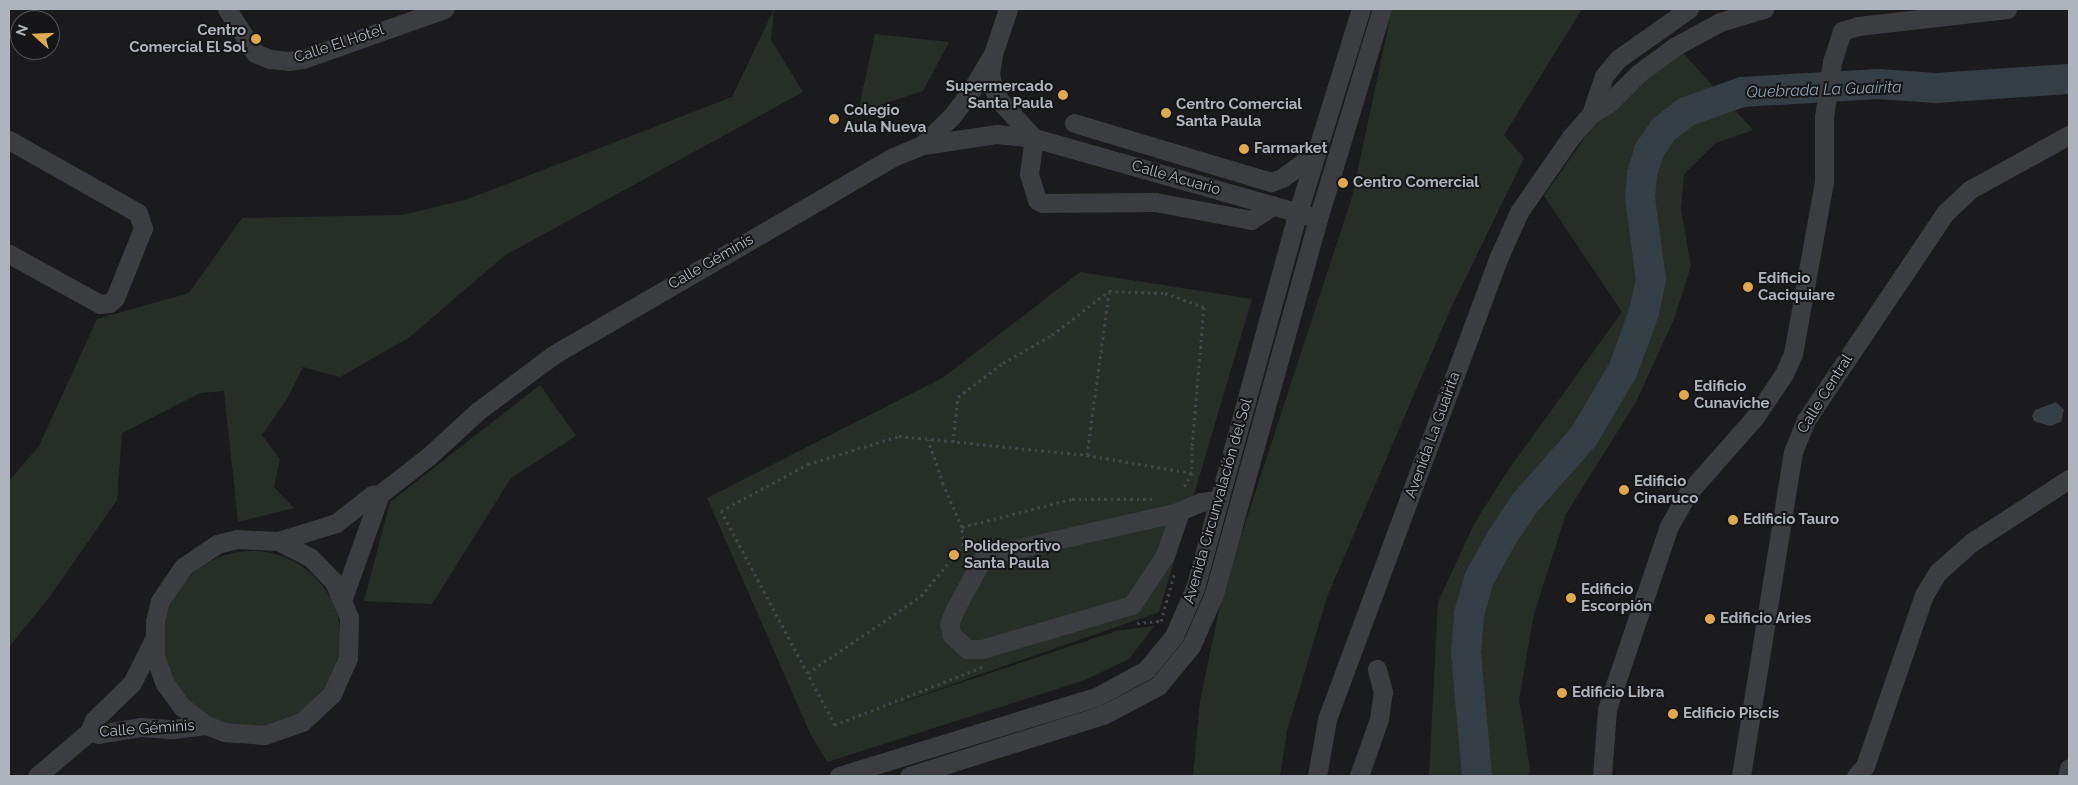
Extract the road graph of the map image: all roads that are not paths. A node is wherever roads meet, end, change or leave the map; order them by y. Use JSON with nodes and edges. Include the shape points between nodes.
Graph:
{"nodes":[{"id":1,"x":226,"y":9,"type":"edge"},
{"id":2,"x":444,"y":9,"type":"edge"},
{"id":3,"x":1008,"y":9,"type":"edge"},
{"id":4,"x":1361,"y":9,"type":"edge"},
{"id":5,"x":1382,"y":9,"type":"edge"},
{"id":6,"x":1689,"y":9,"type":"edge"},
{"id":7,"x":1764,"y":9,"type":"edge"},
{"id":8,"x":2005,"y":9,"type":"edge"},
{"id":9,"x":993,"y":54,"type":"junction"},
{"id":10,"x":1591,"y":114,"type":"junction"},
{"id":11,"x":1074,"y":122,"type":"dead end"},
{"id":12,"x":2069,"y":135,"type":"edge"},
{"id":13,"x":1034,"y":138,"type":"junction"},
{"id":14,"x":9,"y":140,"type":"edge"},
{"id":15,"x":922,"y":145,"type":"junction"},
{"id":16,"x":1317,"y":152,"type":"junction"},
{"id":17,"x":1274,"y":206,"type":"junction"},
{"id":18,"x":1298,"y":212,"type":"junction"},
{"id":19,"x":1318,"y":219,"type":"junction"},
{"id":20,"x":9,"y":254,"type":"edge"},
{"id":21,"x":2069,"y":479,"type":"edge"},
{"id":22,"x":380,"y":494,"type":"junction"},
{"id":23,"x":1218,"y":500,"type":"junction"},
{"id":24,"x":1179,"y":508,"type":"junction"},
{"id":25,"x":278,"y":542,"type":"junction"},
{"id":26,"x":1194,"y":588,"type":"junction"},
{"id":27,"x":1214,"y":594,"type":"junction"},
{"id":28,"x":342,"y":598,"type":"junction"},
{"id":29,"x":153,"y":641,"type":"junction"},
{"id":30,"x":1377,"y":669,"type":"dead end"},
{"id":31,"x":206,"y":725,"type":"junction"},
{"id":32,"x":88,"y":732,"type":"junction"},
{"id":33,"x":2069,"y":768,"type":"edge"},
{"id":34,"x":37,"y":776,"type":"edge"},
{"id":35,"x":839,"y":776,"type":"edge"},
{"id":36,"x":909,"y":776,"type":"edge"},
{"id":37,"x":1317,"y":776,"type":"edge"},
{"id":38,"x":1359,"y":776,"type":"edge"},
{"id":39,"x":1602,"y":776,"type":"edge"},
{"id":40,"x":1741,"y":776,"type":"edge"},
{"id":41,"x":1856,"y":776,"type":"edge"},
{"id":42,"x":2067,"y":776,"type":"edge"}],
"edges":[{"from":1,"to":2,"type":"street","name":"Calle El Hotel","via":[[255,53],[288,61],[303,59]]},
{"from":3,"to":9,"type":"street","name":"Calle Géminis"},
{"from":4,"to":16,"type":"street","name":"Avenida Circunvalación del Sol"},
{"from":5,"to":19,"type":"street","name":"Avenida Circunvalación del Sol"},
{"from":6,"to":10,"type":"street","name":"Avenida La Guairita","via":[[1618,59],[1604,76]]},
{"from":7,"to":10,"type":"street","name":"Avenida La Guairita","via":[[1720,22],[1674,47],[1639,73],[1609,103]]},
{"from":8,"to":39,"type":"street","via":[[1849,27],[1842,31],[1832,62],[1824,117],[1824,182],[1792,354],[1784,374],[1755,417],[1688,493],[1668,526],[1607,710]]},
{"from":9,"to":13,"type":"street","via":[[990,74],[993,88],[999,100]]},
{"from":9,"to":15,"type":"street","name":"Calle Géminis","via":[[952,116]]},
{"from":10,"to":37,"type":"street","name":"Avenida La Guairita","via":[[1544,172],[1519,212],[1498,259],[1327,719]]},
{"from":11,"to":16,"type":"street","via":[[1262,180],[1282,178]]},
{"from":12,"to":40,"type":"street","name":"Calle Central","via":[[1971,189],[1946,212],[1806,420],[1793,452]]},
{"from":13,"to":15,"type":"street","name":"Calle Acuario","via":[[996,134]]},
{"from":13,"to":17,"type":"street","name":"Calle Acuario"},
{"from":13,"to":17,"type":"street","via":[[1029,174],[1037,200],[1042,203],[1155,202],[1251,220]]},
{"from":14,"to":20,"type":"street","via":[[138,213],[143,228],[115,298],[109,303],[100,304]]},
{"from":15,"to":22,"type":"street","name":"Calle Géminis","via":[[893,157],[553,355],[478,410],[429,456]]},
{"from":16,"to":18,"type":"street","name":"Avenida Circunvalación del Sol"},
{"from":17,"to":18,"type":"street","name":"Calle Acuario"},
{"from":18,"to":19,"type":"street","name":"Calle Acuario"},
{"from":18,"to":23,"type":"street","name":"Avenida Circunvalación del Sol"},
{"from":19,"to":27,"type":"street","name":"Avenida Circunvalación del Sol"},
{"from":21,"to":41,"type":"street","via":[[1972,542],[1938,572],[1924,594],[1865,766]]},
{"from":22,"to":25,"type":"street","name":"Calle Géminis","via":[[372,494],[324,528]]},
{"from":22,"to":28,"type":"street"},
{"from":23,"to":24,"type":"street"},
{"from":23,"to":26,"type":"street","name":"Avenida Circunvalación del Sol"},
{"from":24,"to":24,"type":"street","via":[[984,556],[949,624],[952,635],[967,649],[982,649],[1132,605],[1165,555]]},
{"from":25,"to":28,"type":"street","name":"Calle Géminis","via":[[310,557],[329,575]]},
{"from":25,"to":29,"type":"street","name":"Calle Géminis","via":[[237,539],[199,554],[170,582],[160,601]]},
{"from":26,"to":27,"type":"street"},
{"from":26,"to":35,"type":"street","name":"Avenida Circunvalación del Sol","via":[[1185,614],[1165,649],[1146,670],[1129,681],[1096,697]]},
{"from":27,"to":36,"type":"street","name":"Avenida Circunvalación del Sol","via":[[1204,622],[1175,669],[1139,698],[1103,715]]},
{"from":28,"to":31,"type":"street","name":"Calle Géminis","via":[[349,617],[348,658],[332,694],[318,710],[284,731],[264,735],[224,732]]},
{"from":29,"to":31,"type":"street","name":"Calle Géminis","via":[[165,684],[182,707]]},
{"from":29,"to":32,"type":"street","name":"Calle Géminis","via":[[132,683],[94,720]]},
{"from":30,"to":38,"type":"street","via":[[1382,692],[1379,719]]},
{"from":31,"to":32,"type":"street","name":"Calle Géminis","via":[[173,729],[141,727],[99,734]]},
{"from":32,"to":34,"type":"street","name":"Calle Géminis"},
{"from":33,"to":42,"type":"street"}]}
